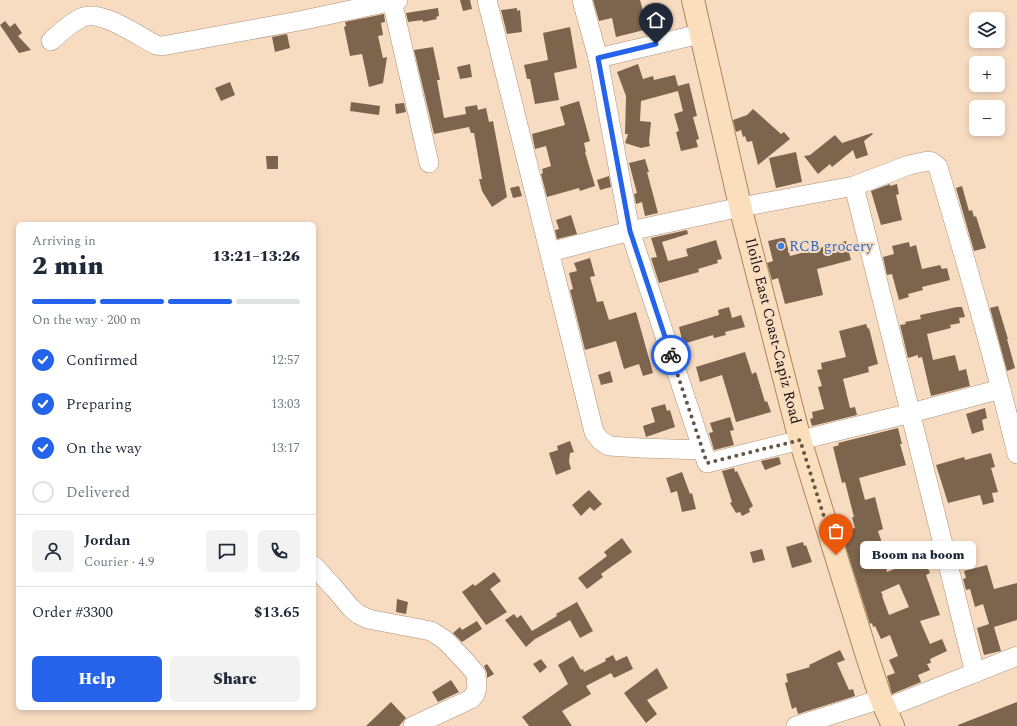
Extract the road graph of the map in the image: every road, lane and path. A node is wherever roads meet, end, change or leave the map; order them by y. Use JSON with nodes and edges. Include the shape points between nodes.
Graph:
{"nodes":[{"id":1,"x":487,"y":0,"type":"edge"},
{"id":2,"x":582,"y":0,"type":"edge"},
{"id":3,"x":693,"y":0,"type":"edge"},
{"id":4,"x":395,"y":1,"type":"edge"},
{"id":5,"x":700,"y":34,"type":"junction"},
{"id":6,"x":51,"y":40,"type":"dead end"},
{"id":7,"x":598,"y":58,"type":"junction"},
{"id":8,"x":429,"y":163,"type":"dead end"},
{"id":9,"x":854,"y":186,"type":"junction"},
{"id":10,"x":741,"y":207,"type":"junction"},
{"id":11,"x":630,"y":231,"type":"junction"},
{"id":12,"x":550,"y":252,"type":"junction"},
{"id":13,"x":1001,"y":389,"type":"junction"},
{"id":14,"x":911,"y":413,"type":"junction"},
{"id":15,"x":800,"y":440,"type":"junction"},
{"id":16,"x":702,"y":450,"type":"junction"},
{"id":17,"x":1017,"y":454,"type":"edge"},
{"id":18,"x":316,"y":568,"type":"edge"},
{"id":19,"x":1017,"y":656,"type":"edge"},
{"id":20,"x":975,"y":673,"type":"junction"},
{"id":21,"x":887,"y":711,"type":"edge"},
{"id":22,"x":807,"y":724,"type":"edge"},
{"id":23,"x":413,"y":726,"type":"edge"}],
"edges":[{"from":1,"to":12,"type":"street"},
{"from":2,"to":7,"type":"street"},
{"from":3,"to":5,"type":"main road","name":"Iloilo East Coast-Capiz Road"},
{"from":4,"to":6,"type":"street","via":[[162,46],[108,19],[92,16],[82,18]]},
{"from":4,"to":8,"type":"street"},
{"from":5,"to":7,"type":"street"},
{"from":5,"to":10,"type":"main road","name":"Iloilo East Coast-Capiz Road"},
{"from":7,"to":11,"type":"street"},
{"from":9,"to":10,"type":"street"},
{"from":9,"to":13,"type":"street","via":[[909,165],[928,161],[938,167]]},
{"from":9,"to":14,"type":"street"},
{"from":10,"to":11,"type":"street"},
{"from":10,"to":15,"type":"main road","name":"Iloilo East Coast-Capiz Road"},
{"from":11,"to":12,"type":"street"},
{"from":11,"to":16,"type":"street"},
{"from":12,"to":16,"type":"street","via":[[594,432],[600,440],[609,446]]},
{"from":13,"to":14,"type":"street"},
{"from":13,"to":17,"type":"street"},
{"from":14,"to":15,"type":"street"},
{"from":14,"to":20,"type":"street"},
{"from":15,"to":16,"type":"street","via":[[707,463]]},
{"from":15,"to":21,"type":"main road","name":"Iloilo East Coast-Capiz Road","via":[[867,656]]},
{"from":18,"to":23,"type":"street","via":[[358,614],[368,619],[431,631],[445,640],[476,674],[477,688],[471,699]]},
{"from":19,"to":20,"type":"street"},
{"from":20,"to":21,"type":"street"},
{"from":21,"to":22,"type":"street"}]}
